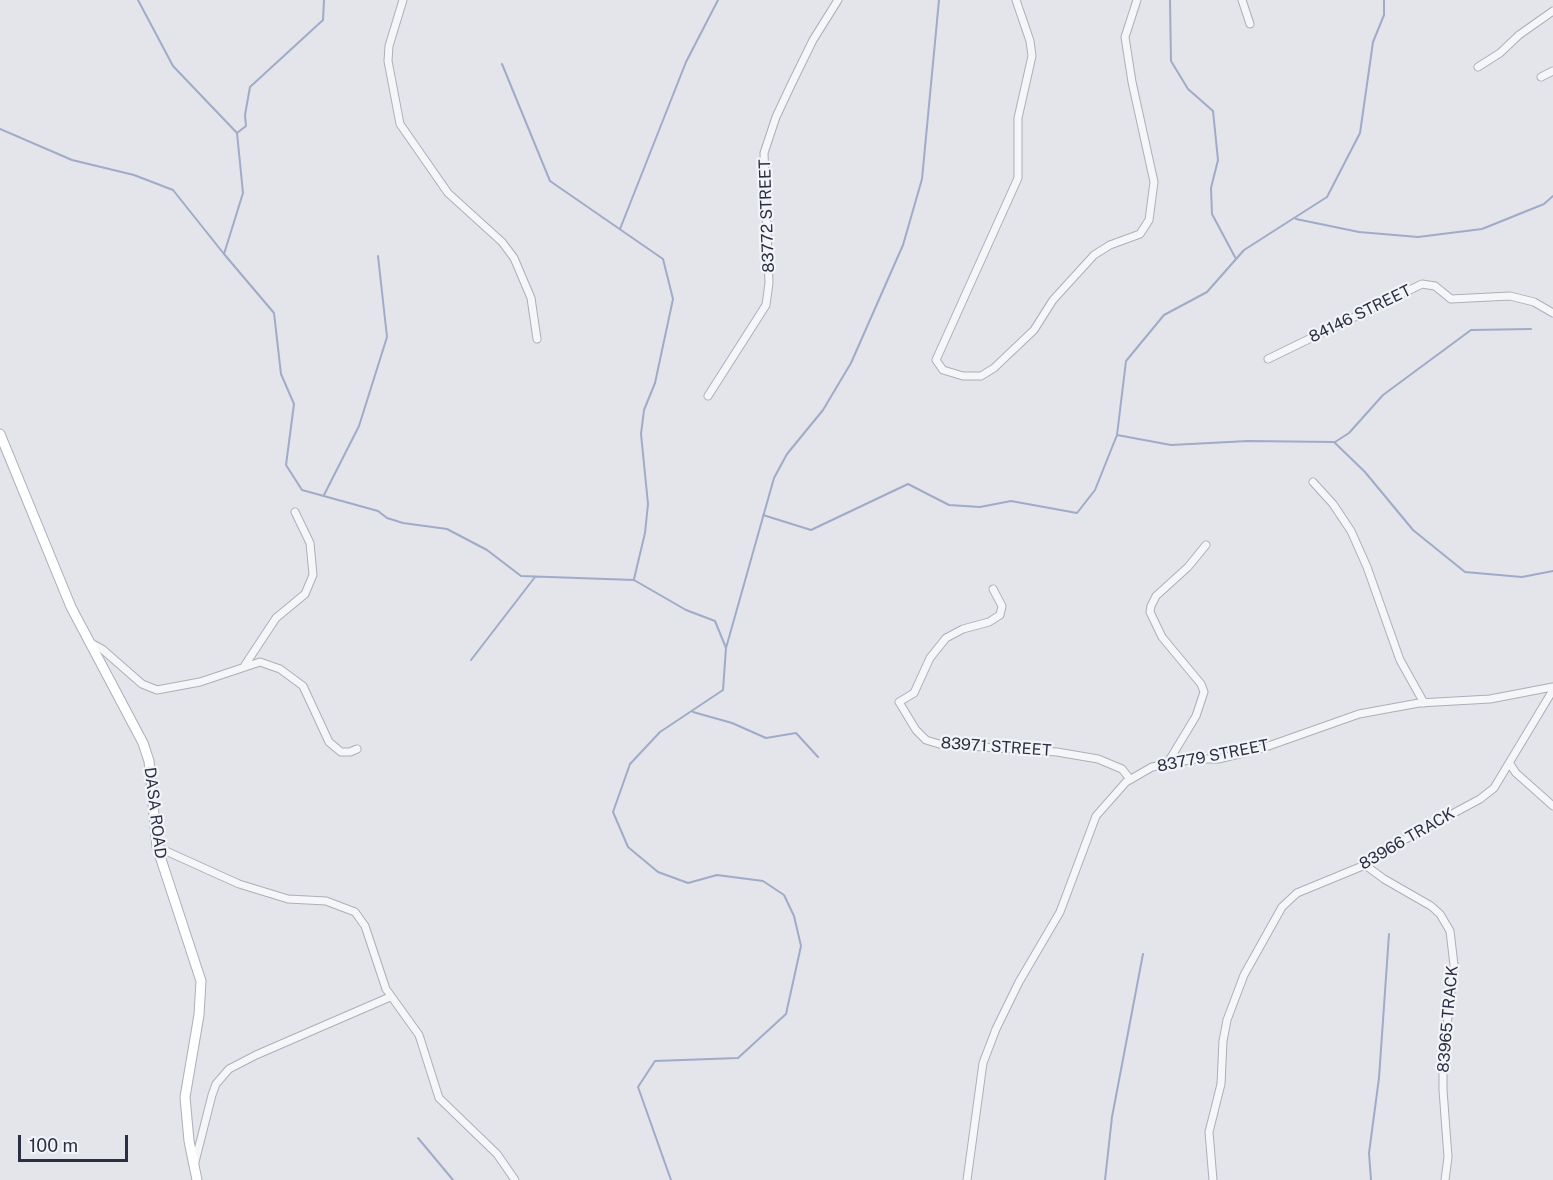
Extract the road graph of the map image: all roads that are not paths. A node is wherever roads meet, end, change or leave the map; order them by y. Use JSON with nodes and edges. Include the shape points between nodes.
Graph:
{"nodes":[{"id":1,"x":403,"y":0,"type":"edge"},
{"id":2,"x":838,"y":0,"type":"edge"},
{"id":3,"x":1016,"y":0,"type":"edge"},
{"id":4,"x":1137,"y":0,"type":"edge"},
{"id":5,"x":1242,"y":0,"type":"edge"},
{"id":6,"x":1553,"y":11,"type":"edge"},
{"id":7,"x":1250,"y":24,"type":"dead end"},
{"id":8,"x":1478,"y":67,"type":"dead end"},
{"id":9,"x":1553,"y":71,"type":"edge"},
{"id":10,"x":1541,"y":78,"type":"dead end"},
{"id":11,"x":1553,"y":313,"type":"edge"},
{"id":12,"x":537,"y":339,"type":"dead end"},
{"id":13,"x":1268,"y":359,"type":"dead end"},
{"id":14,"x":708,"y":396,"type":"dead end"},
{"id":15,"x":0,"y":435,"type":"edge"},
{"id":16,"x":1313,"y":482,"type":"dead end"},
{"id":17,"x":295,"y":512,"type":"dead end"},
{"id":18,"x":1206,"y":545,"type":"dead end"},
{"id":19,"x":993,"y":589,"type":"dead end"},
{"id":20,"x":87,"y":641,"type":"junction"},
{"id":21,"x":245,"y":665,"type":"junction"},
{"id":22,"x":1553,"y":688,"type":"edge"},
{"id":23,"x":1424,"y":703,"type":"junction"},
{"id":24,"x":357,"y":749,"type":"dead end"},
{"id":25,"x":1167,"y":764,"type":"junction"},
{"id":26,"x":1510,"y":764,"type":"junction"},
{"id":27,"x":1130,"y":780,"type":"junction"},
{"id":28,"x":1553,"y":806,"type":"edge"},
{"id":29,"x":157,"y":847,"type":"junction"},
{"id":30,"x":1365,"y":865,"type":"junction"},
{"id":31,"x":390,"y":997,"type":"junction"},
{"id":32,"x":194,"y":1166,"type":"junction"},
{"id":33,"x":197,"y":1180,"type":"edge"},
{"id":34,"x":515,"y":1180,"type":"edge"},
{"id":35,"x":967,"y":1180,"type":"edge"},
{"id":36,"x":1213,"y":1180,"type":"edge"},
{"id":37,"x":1445,"y":1180,"type":"edge"}],
"edges":[{"from":1,"to":12,"type":"street","via":[[388,61],[400,124],[448,193],[514,258],[531,298]]},
{"from":2,"to":14,"type":"street","name":"83772 STREET","via":[[795,76],[764,153],[769,283],[766,305]]},
{"from":3,"to":4,"type":"street","via":[[1032,56],[1018,118],[1018,178],[936,360],[944,370],[963,376],[981,376],[994,368],[1034,330],[1053,300],[1094,255],[1140,234],[1149,220],[1154,182],[1125,37]]},
{"from":5,"to":7,"type":"street"},
{"from":6,"to":8,"type":"street"},
{"from":9,"to":10,"type":"street"},
{"from":11,"to":13,"type":"street","name":"84146 STREET","via":[[1534,302],[1510,296],[1451,299],[1435,286],[1422,284]]},
{"from":15,"to":20,"type":"street","name":"DASA ROAD"},
{"from":16,"to":23,"type":"street","via":[[1334,504],[1351,531],[1396,652]]},
{"from":17,"to":21,"type":"street","via":[[310,543],[313,575],[305,594],[276,618]]},
{"from":18,"to":25,"type":"street","via":[[1150,606],[1149,612],[1162,637],[1204,692],[1196,716]]},
{"from":19,"to":27,"type":"street","name":"83971 STREET","via":[[1002,606],[1000,615],[946,638],[930,658],[914,693],[899,702],[916,730],[926,740],[939,744],[1057,752],[1098,759],[1122,769]]},
{"from":20,"to":21,"type":"street","via":[[142,684],[157,690],[200,682]]},
{"from":20,"to":29,"type":"street","name":"DASA ROAD","via":[[143,743],[151,774]]},
{"from":21,"to":24,"type":"street","via":[[260,662],[294,677],[303,686],[329,742],[341,752]]},
{"from":22,"to":23,"type":"street","name":"83779 STREET","via":[[1490,699]]},
{"from":22,"to":26,"type":"street","name":"83966 TRACK"},
{"from":23,"to":25,"type":"street","name":"83779 STREET","via":[[1359,714],[1260,749],[1218,759]]},
{"from":25,"to":27,"type":"street","name":"83779 STREET","via":[[1152,767]]},
{"from":26,"to":28,"type":"street"},
{"from":26,"to":30,"type":"street","name":"83966 TRACK","via":[[1494,788],[1480,799],[1376,855]]},
{"from":27,"to":35,"type":"street","name":"83779 STREET","via":[[1096,816],[1060,912],[996,1029],[983,1063]]},
{"from":29,"to":31,"type":"street","via":[[239,884],[288,900],[326,901],[355,912],[365,926],[379,976]]},
{"from":29,"to":32,"type":"street","name":"DASA ROAD","via":[[201,981],[200,1015],[185,1097]]},
{"from":30,"to":36,"type":"street","name":"83966 TRACK","via":[[1288,900],[1244,975],[1223,1041],[1221,1084],[1209,1132]]},
{"from":30,"to":37,"type":"street","name":"83965 TRACK","via":[[1431,906],[1450,931],[1454,965],[1443,1060],[1448,1156]]},
{"from":31,"to":32,"type":"street","via":[[229,1069],[212,1095]]},
{"from":31,"to":34,"type":"street","via":[[403,1009],[419,1035],[439,1098],[497,1154]]},
{"from":32,"to":33,"type":"street","name":"DASA ROAD"}]}
